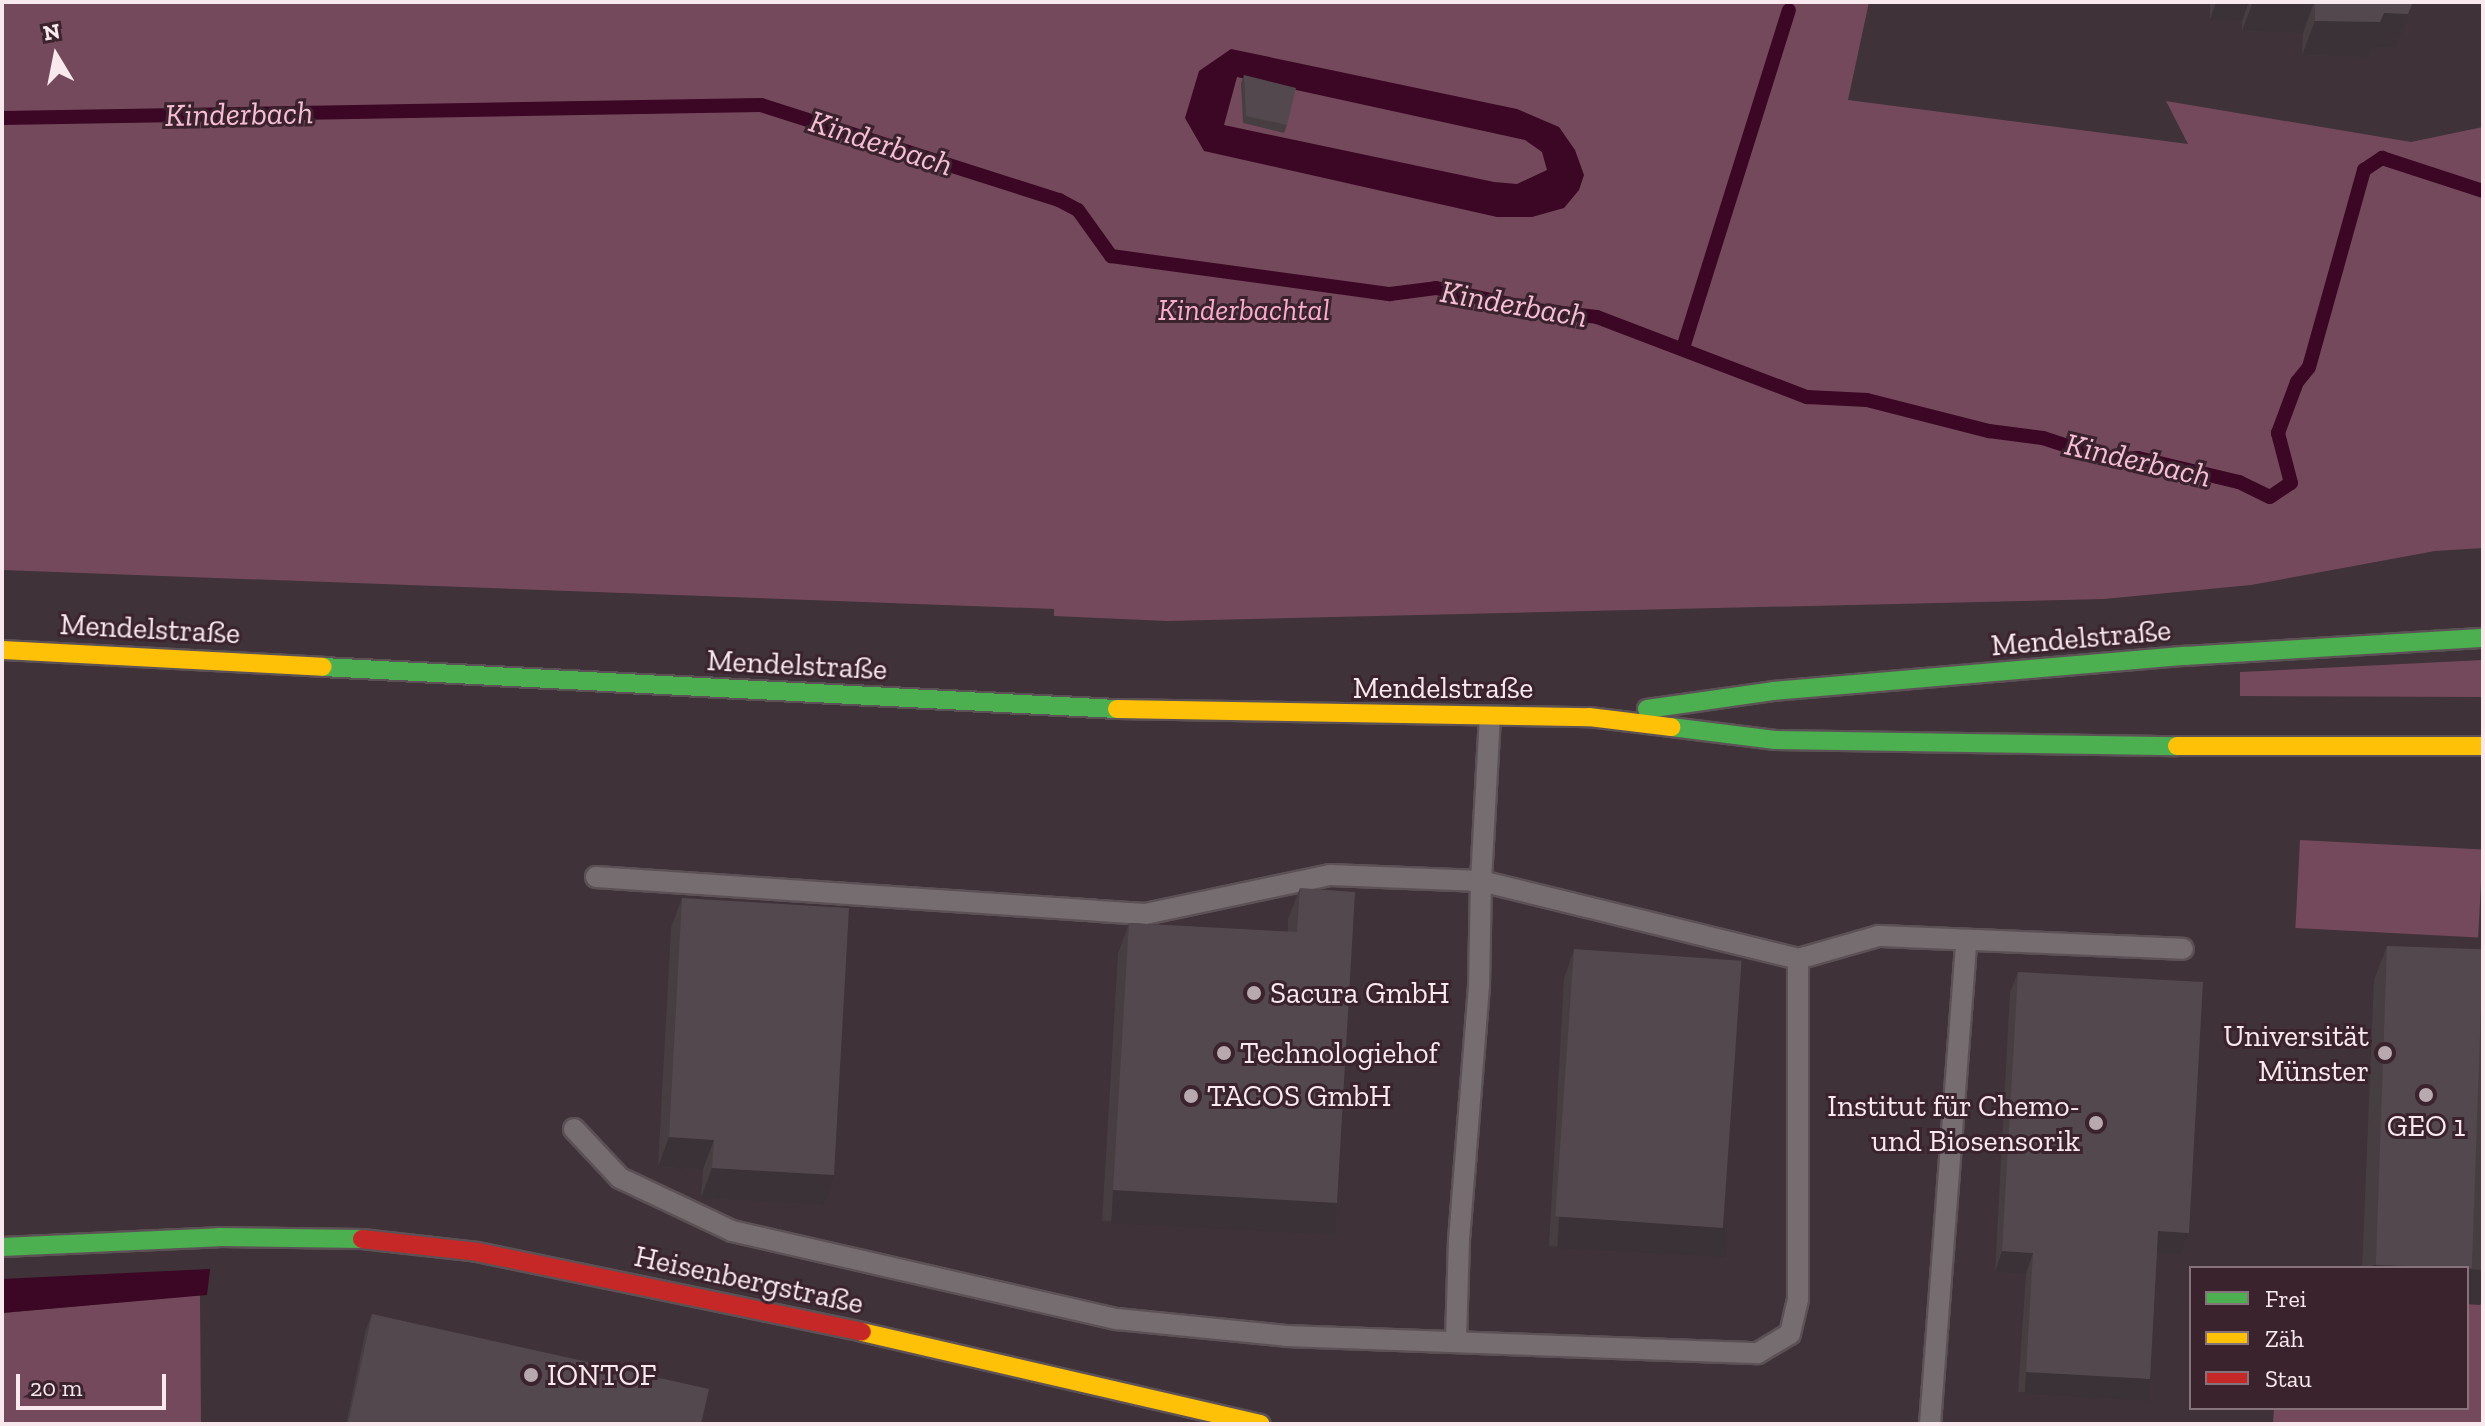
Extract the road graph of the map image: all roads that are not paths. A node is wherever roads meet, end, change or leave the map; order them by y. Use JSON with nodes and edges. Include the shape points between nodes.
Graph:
{"nodes":[{"id":1,"x":2483,"y":638,"type":"edge"},
{"id":2,"x":2,"y":650,"type":"edge"},
{"id":3,"x":1490,"y":717,"type":"junction"},
{"id":4,"x":1589,"y":717,"type":"junction"},
{"id":5,"x":2483,"y":746,"type":"edge"},
{"id":6,"x":596,"y":877,"type":"dead end"},
{"id":7,"x":1481,"y":881,"type":"junction"},
{"id":8,"x":1966,"y":941,"type":"junction"},
{"id":9,"x":2183,"y":949,"type":"dead end"},
{"id":10,"x":1798,"y":959,"type":"junction"},
{"id":11,"x":574,"y":1129,"type":"dead end"},
{"id":12,"x":2,"y":1247,"type":"edge"},
{"id":13,"x":1456,"y":1340,"type":"junction"},
{"id":14,"x":1261,"y":1424,"type":"edge"},
{"id":15,"x":1930,"y":1424,"type":"edge"}],
"edges":[{"from":1,"to":4,"type":"main road","name":"Mendelstraße","via":[[2302,647],[1773,691]]},
{"from":2,"to":3,"type":"main road","name":"Mendelstraße","via":[[1034,706]]},
{"from":3,"to":4,"type":"main road","name":"Mendelstraße"},
{"from":3,"to":7,"type":"lane"},
{"from":4,"to":5,"type":"main road","name":"Mendelstraße","via":[[1775,740]]},
{"from":6,"to":7,"type":"lane","via":[[1145,914],[1330,875]]},
{"from":7,"to":10,"type":"lane"},
{"from":7,"to":13,"type":"lane"},
{"from":8,"to":9,"type":"lane"},
{"from":8,"to":10,"type":"lane","via":[[1879,936]]},
{"from":8,"to":15,"type":"lane"},
{"from":10,"to":13,"type":"lane","via":[[1798,1299],[1790,1334],[1758,1353]]},
{"from":11,"to":13,"type":"lane","via":[[620,1178],[732,1231],[1117,1319],[1286,1336]]},
{"from":12,"to":14,"type":"main road","name":"Heisenbergstraße","via":[[219,1237],[376,1238],[477,1252],[783,1314]]}]}
